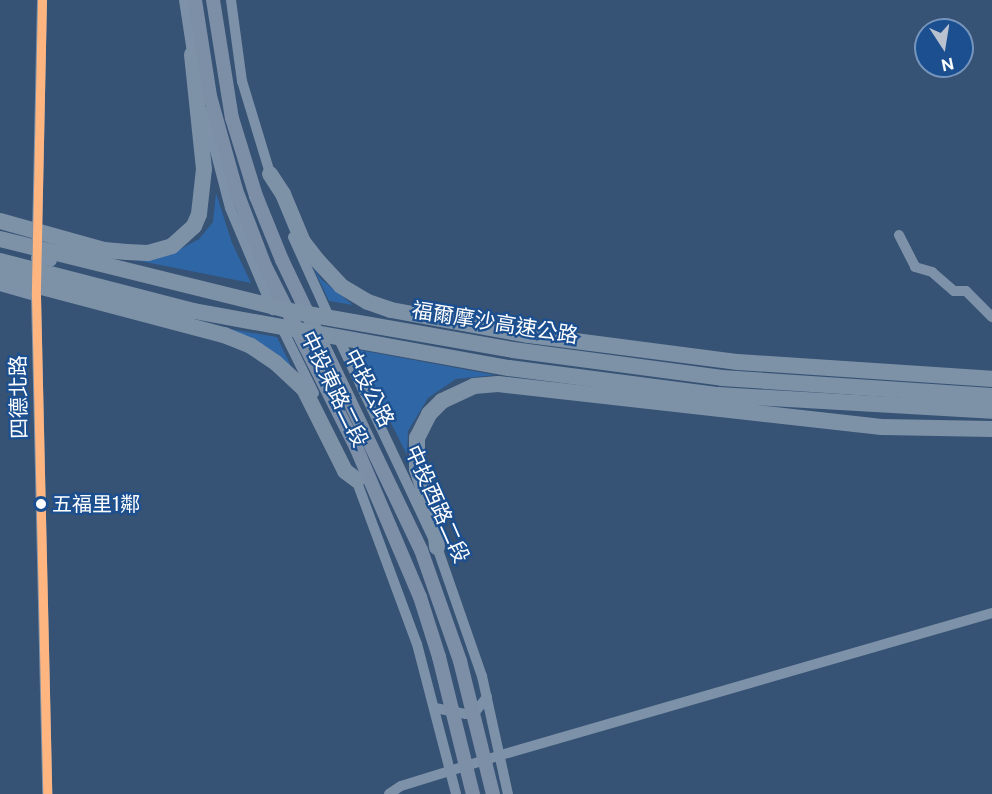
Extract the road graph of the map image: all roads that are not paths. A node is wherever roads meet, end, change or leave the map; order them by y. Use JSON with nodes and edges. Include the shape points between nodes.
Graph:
{"nodes":[{"id":1,"x":42,"y":0,"type":"edge"},
{"id":2,"x":184,"y":0,"type":"edge"},
{"id":3,"x":195,"y":0,"type":"edge"},
{"id":4,"x":213,"y":0,"type":"edge"},
{"id":5,"x":231,"y":0,"type":"edge"},
{"id":6,"x":192,"y":55,"type":"junction"},
{"id":7,"x":270,"y":174,"type":"junction"},
{"id":8,"x":0,"y":213,"type":"edge"},
{"id":9,"x":0,"y":222,"type":"edge"},
{"id":10,"x":37,"y":224,"type":"junction"},
{"id":11,"x":899,"y":236,"type":"dead end"},
{"id":12,"x":0,"y":239,"type":"edge"},
{"id":13,"x":36,"y":258,"type":"junction"},
{"id":14,"x":0,"y":261,"type":"edge"},
{"id":15,"x":52,"y":261,"type":"dead end"},
{"id":16,"x":0,"y":276,"type":"edge"},
{"id":17,"x":0,"y":286,"type":"edge"},
{"id":18,"x":36,"y":296,"type":"junction"},
{"id":19,"x":992,"y":317,"type":"edge"},
{"id":20,"x":992,"y":379,"type":"edge"},
{"id":21,"x":992,"y":396,"type":"edge"},
{"id":22,"x":992,"y":411,"type":"edge"},
{"id":23,"x":992,"y":429,"type":"edge"},
{"id":24,"x":357,"y":480,"type":"junction"},
{"id":25,"x":437,"y":547,"type":"junction"},
{"id":26,"x":992,"y":613,"type":"edge"},
{"id":27,"x":487,"y":697,"type":"junction"},
{"id":28,"x":435,"y":708,"type":"junction"},
{"id":29,"x":501,"y":755,"type":"junction"},
{"id":30,"x":451,"y":771,"type":"junction"},
{"id":31,"x":47,"y":794,"type":"edge"},
{"id":32,"x":389,"y":794,"type":"edge"},
{"id":33,"x":456,"y":794,"type":"edge"},
{"id":34,"x":473,"y":794,"type":"edge"},
{"id":35,"x":493,"y":794,"type":"edge"},
{"id":36,"x":508,"y":794,"type":"edge"}],
"edges":[{"from":1,"to":10,"type":"street","name":"四德北路"},
{"from":2,"to":6,"type":"street","name":"中投東路二段"},
{"from":3,"to":34,"type":"main road","name":"中投公路","bridge":true,"via":[[210,96],[243,209],[266,266],[356,447],[420,597]]},
{"from":4,"to":35,"type":"main road","name":"中投公路","bridge":true,"via":[[232,118],[256,196],[282,260],[375,447],[421,550],[460,661]]},
{"from":5,"to":7,"type":"street","name":"中投西路二段","via":[[245,92]]},
{"from":6,"to":9,"type":"highway","bridge":true,"via":[[205,177],[194,226],[172,246],[148,253],[104,250]]},
{"from":6,"to":24,"type":"street","name":"中投東路二段","via":[[216,163],[250,259]]},
{"from":7,"to":20,"type":"highway","via":[[303,242],[341,286],[368,303],[391,310],[541,337],[738,362]]},
{"from":7,"to":25,"type":"street","name":"中投西路二段","via":[[300,254]]},
{"from":8,"to":10,"type":"street"},
{"from":10,"to":13,"type":"street","name":"四德北路"},
{"from":11,"to":19,"type":"street","via":[[915,267],[932,272],[954,291],[966,291]]},
{"from":12,"to":21,"type":"highway","name":"福爾摩沙高速公路","bridge":true,"via":[[296,312],[513,350],[722,378]]},
{"from":13,"to":15,"type":"street"},
{"from":13,"to":18,"type":"street","name":"四德北路"},
{"from":14,"to":22,"type":"highway","name":"福爾摩沙高速公路","bridge":true,"via":[[194,310],[509,368],[718,395]]},
{"from":16,"to":24,"type":"highway","bridge":true,"via":[[224,335],[251,346],[304,389],[345,471]]},
{"from":17,"to":18,"type":"street"},
{"from":18,"to":31,"type":"street","name":"四德北路"},
{"from":23,"to":25,"type":"highway","via":[[882,427],[498,384],[474,386],[450,395],[429,414],[417,438],[421,486],[435,525]]},
{"from":24,"to":28,"type":"street","name":"中投東路二段","via":[[388,558]]},
{"from":25,"to":27,"type":"street","name":"中投西路二段"},
{"from":26,"to":29,"type":"street"},
{"from":27,"to":28,"type":"street","via":[[476,711],[466,714]]},
{"from":27,"to":29,"type":"street","name":"中投西路二段"},
{"from":28,"to":30,"type":"street","name":"中投東路二段"},
{"from":29,"to":30,"type":"street"},
{"from":29,"to":36,"type":"street","name":"中投西路二段"},
{"from":30,"to":32,"type":"street","via":[[401,786]]},
{"from":30,"to":33,"type":"street","name":"中投東路二段"}]}
